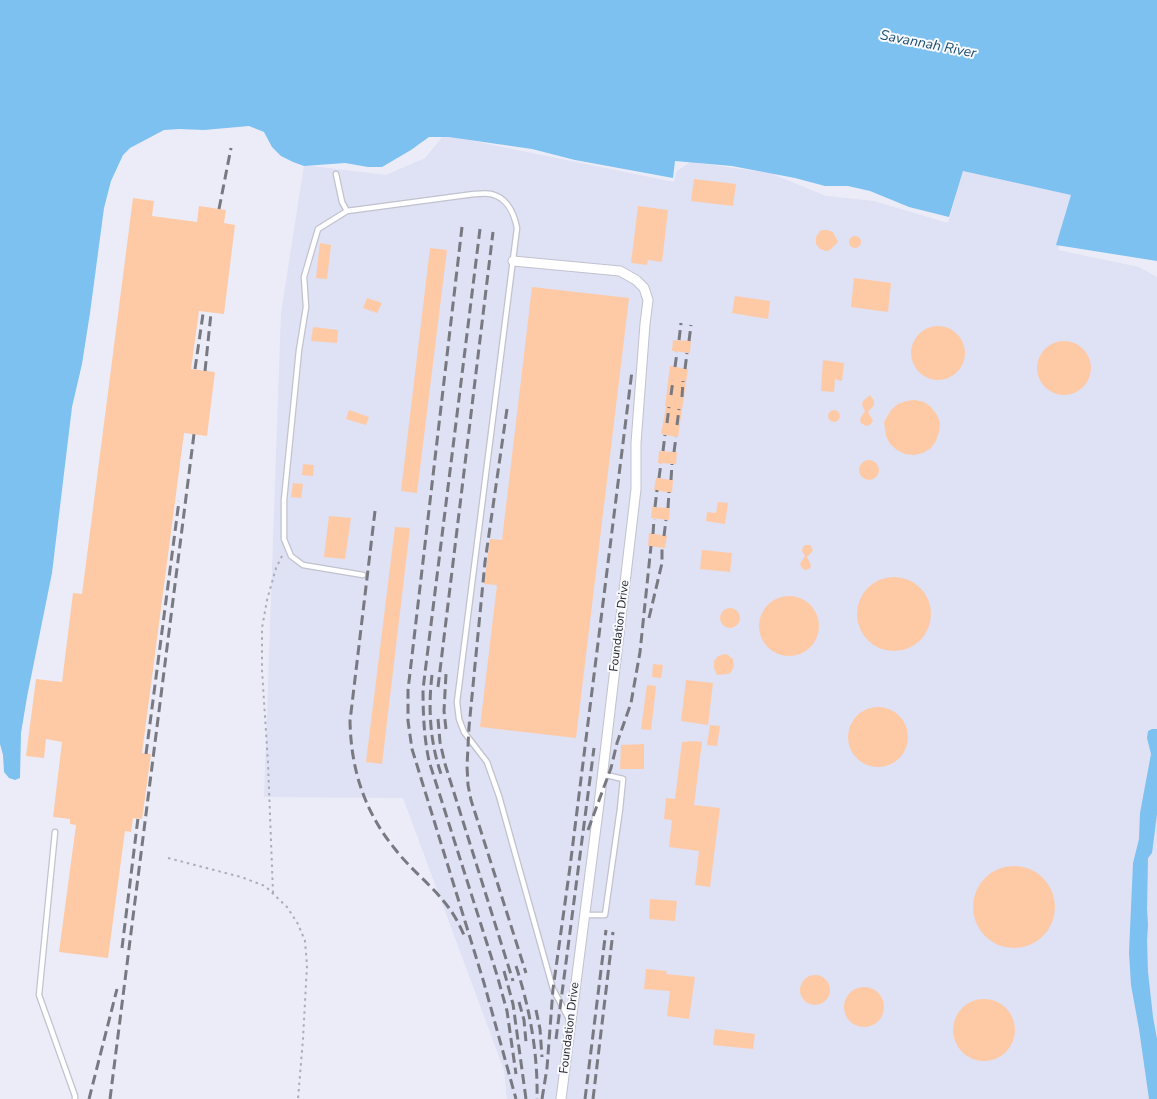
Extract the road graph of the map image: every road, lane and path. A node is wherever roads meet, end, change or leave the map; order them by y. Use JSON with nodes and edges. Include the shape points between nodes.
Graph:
{"nodes":[{"id":1,"x":336,"y":174,"type":"dead end"},
{"id":2,"x":347,"y":211,"type":"junction"},
{"id":3,"x":513,"y":261,"type":"junction"},
{"id":4,"x":287,"y":546,"type":"junction"},
{"id":5,"x":363,"y":575,"type":"dead end"},
{"id":6,"x":602,"y":774,"type":"junction"},
{"id":7,"x":54,"y":832,"type":"dead end"},
{"id":8,"x":168,"y":858,"type":"dead end"},
{"id":9,"x":273,"y":893,"type":"junction"},
{"id":10,"x":584,"y":915,"type":"junction"},
{"id":11,"x":570,"y":1022,"type":"junction"},
{"id":12,"x":75,"y":1099,"type":"edge"},
{"id":13,"x":298,"y":1099,"type":"edge"},
{"id":14,"x":561,"y":1099,"type":"edge"}],
"edges":[{"from":1,"to":2,"type":"lane"},
{"from":2,"to":3,"type":"lane","via":[[491,194],[501,198],[514,215],[517,228]]},
{"from":2,"to":4,"type":"lane","via":[[318,229],[304,277],[306,306],[284,500],[284,539]]},
{"from":3,"to":6,"type":"street","name":"Foundation Drive","via":[[620,271],[644,288],[648,300],[636,443],[636,489]]},
{"from":3,"to":11,"type":"lane","via":[[457,702],[464,732],[487,762],[553,989]]},
{"from":4,"to":5,"type":"lane","via":[[291,556],[303,565]]},
{"from":4,"to":9,"type":"path","via":[[276,568],[262,628]]},
{"from":6,"to":10,"type":"street","name":"Foundation Drive"},
{"from":6,"to":10,"type":"lane","via":[[623,779],[620,810],[606,915]]},
{"from":7,"to":12,"type":"lane","via":[[39,995]]},
{"from":8,"to":9,"type":"path","via":[[256,882]]},
{"from":9,"to":13,"type":"path","via":[[287,907],[305,941],[307,975]]},
{"from":10,"to":11,"type":"street","name":"Foundation Drive"},
{"from":11,"to":14,"type":"street","name":"Foundation Drive"}]}
